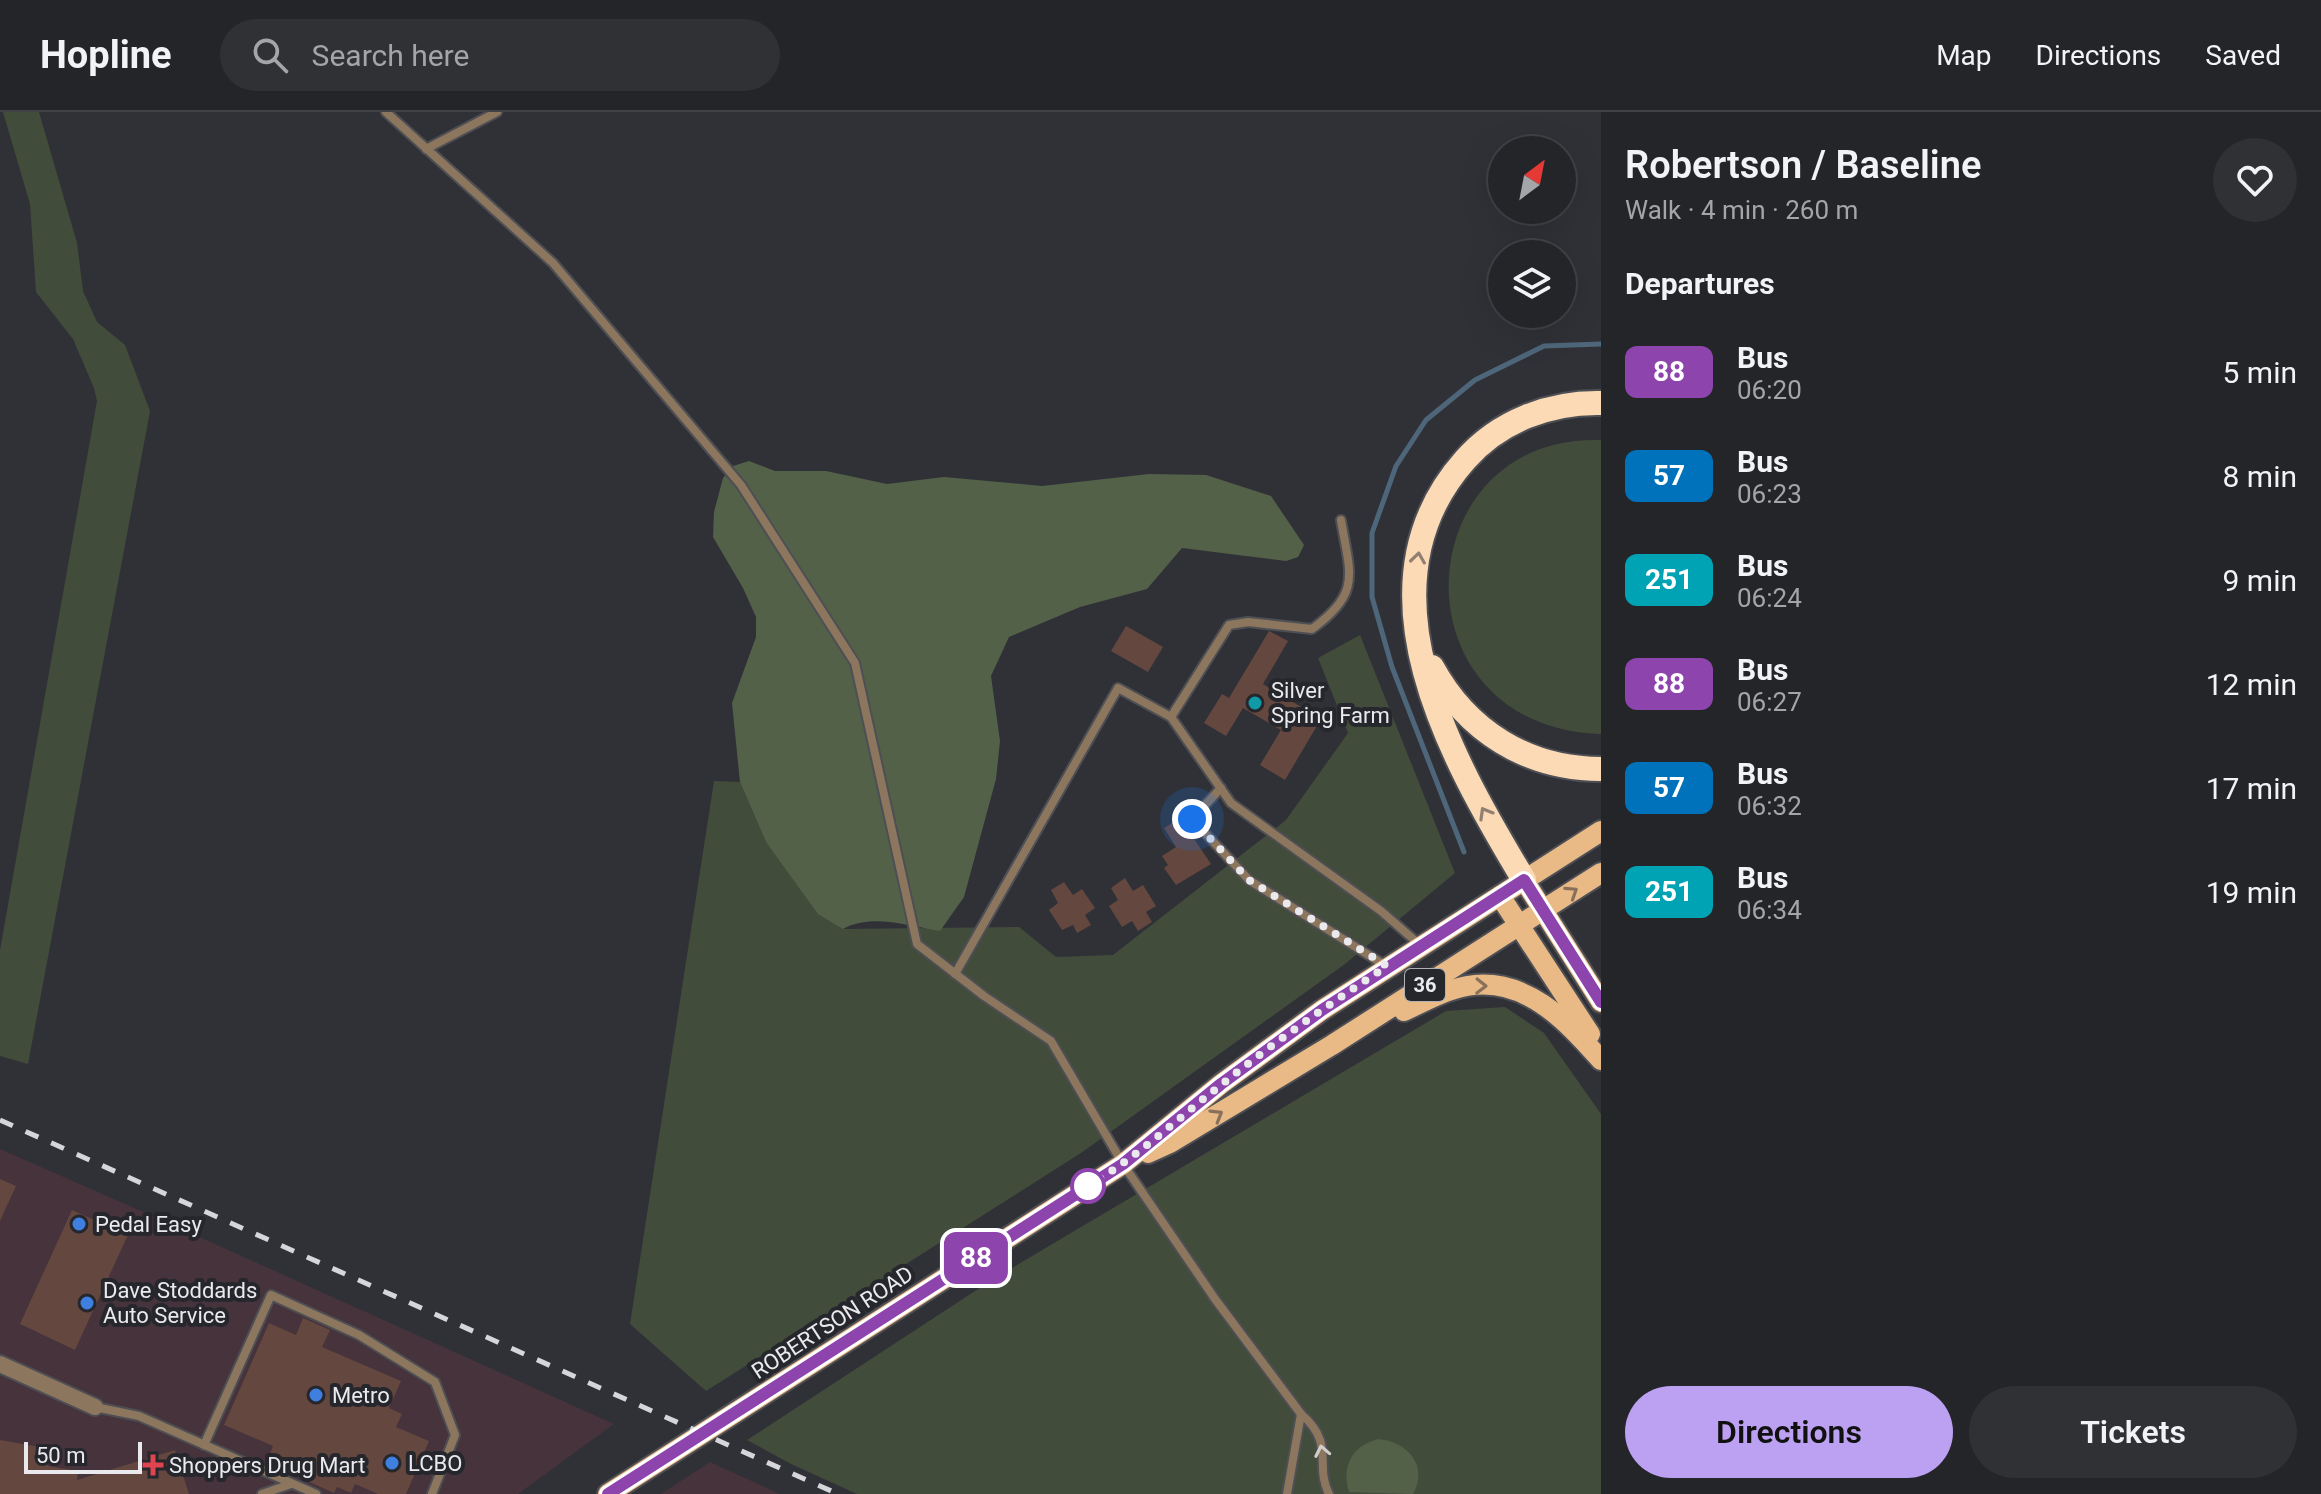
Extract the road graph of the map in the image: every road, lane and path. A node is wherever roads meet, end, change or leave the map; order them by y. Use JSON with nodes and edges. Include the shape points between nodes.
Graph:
{"nodes":[{"id":1,"x":386,"y":112,"type":"edge"},
{"id":2,"x":497,"y":112,"type":"edge"},
{"id":3,"x":426,"y":149,"type":"junction"},
{"id":4,"x":1601,"y":403,"type":"edge"},
{"id":5,"x":1341,"y":520,"type":"dead end"},
{"id":6,"x":1418,"y":635,"type":"junction"},
{"id":7,"x":1171,"y":717,"type":"junction"},
{"id":8,"x":1601,"y":769,"type":"edge"},
{"id":9,"x":1221,"y":788,"type":"junction"},
{"id":10,"x":1601,"y":831,"type":"edge"},
{"id":11,"x":1601,"y":873,"type":"edge"},
{"id":12,"x":1524,"y":880,"type":"junction"},
{"id":13,"x":1500,"y":896,"type":"junction"},
{"id":14,"x":1543,"y":910,"type":"junction"},
{"id":15,"x":1519,"y":924,"type":"junction"},
{"id":16,"x":1420,"y":945,"type":"junction"},
{"id":17,"x":1387,"y":966,"type":"junction"},
{"id":18,"x":955,"y":974,"type":"junction"},
{"id":19,"x":1601,"y":1002,"type":"edge"},
{"id":20,"x":1332,"y":1045,"type":"junction"},
{"id":21,"x":1601,"y":1052,"type":"edge"},
{"id":22,"x":1601,"y":1060,"type":"edge"},
{"id":23,"x":1123,"y":1164,"type":"junction"},
{"id":24,"x":0,"y":1364,"type":"edge"},
{"id":25,"x":95,"y":1407,"type":"joint"},
{"id":26,"x":1301,"y":1414,"type":"junction"},
{"id":27,"x":204,"y":1445,"type":"junction"},
{"id":28,"x":291,"y":1483,"type":"junction"},
{"id":29,"x":262,"y":1494,"type":"edge"},
{"id":30,"x":316,"y":1494,"type":"edge"},
{"id":31,"x":432,"y":1494,"type":"edge"},
{"id":32,"x":608,"y":1494,"type":"edge"},
{"id":33,"x":1287,"y":1494,"type":"edge"},
{"id":34,"x":1329,"y":1494,"type":"edge"}],
"edges":[{"from":1,"to":3,"type":"lane"},
{"from":2,"to":3,"type":"lane"},
{"from":3,"to":18,"type":"lane","via":[[563,275],[741,485],[855,663],[917,944]]},
{"from":6,"to":4,"type":"highway","one_way":true,"via":[[1414,590],[1419,546],[1433,504],[1456,469],[1487,438],[1528,416],[1573,403]]},
{"from":5,"to":7,"type":"lane","via":[[1349,588],[1333,613],[1312,629],[1229,625]]},
{"from":6,"to":8,"type":"highway","via":[[1442,685],[1497,741],[1556,766]]},
{"from":12,"to":6,"type":"highway","one_way":true,"via":[[1457,762],[1432,698]]},
{"from":7,"to":9,"type":"lane"},
{"from":7,"to":18,"type":"lane","via":[[1118,688]]},
{"from":9,"to":16,"type":"lane","via":[[1231,803]]},
{"from":9,"to":17,"type":"lane","via":[[1192,819],[1249,880]]},
{"from":10,"to":12,"type":"main road","name":"ROBERTSON ROAD"},
{"from":14,"to":11,"type":"main road","name":"ROBERTSON ROAD","one_way":true},
{"from":12,"to":13,"type":"main road","name":"ROBERTSON ROAD"},
{"from":12,"to":14,"type":"main road"},
{"from":13,"to":15,"type":"main road"},
{"from":13,"to":16,"type":"main road","name":"ROBERTSON ROAD","number":"36"},
{"from":14,"to":15,"type":"main road","name":"ROBERTSON ROAD","number":"36"},
{"from":14,"to":19,"type":"main road"},
{"from":15,"to":20,"type":"main road","name":"ROBERTSON ROAD","number":"36"},
{"from":15,"to":21,"type":"main road"},
{"from":16,"to":17,"type":"main road","name":"ROBERTSON ROAD","number":"36"},
{"from":17,"to":23,"type":"main road","name":"ROBERTSON ROAD","number":"36","via":[[1221,1084]]},
{"from":18,"to":23,"type":"lane","via":[[1051,1041]]},
{"from":20,"to":22,"type":"main road","one_way":true,"via":[[1433,997],[1478,985],[1519,992],[1548,1006]]},
{"from":23,"to":20,"type":"main road","name":"ROBERTSON ROAD","number":"36","one_way":true,"via":[[1170,1143]]},
{"from":23,"to":26,"type":"lane"},
{"from":23,"to":32,"type":"main road","name":"ROBERTSON ROAD","number":"36"},
{"from":24,"to":25,"type":"street"},
{"from":25,"to":27,"type":"lane","via":[[139,1416]]},
{"from":26,"to":33,"type":"lane"},
{"from":34,"to":26,"type":"lane","one_way":true,"via":[[1324,1447]]},
{"from":27,"to":28,"type":"lane"},
{"from":27,"to":31,"type":"lane","via":[[271,1295],[359,1335],[435,1382],[455,1435]]},
{"from":28,"to":29,"type":"lane"},
{"from":28,"to":30,"type":"lane"}]}
